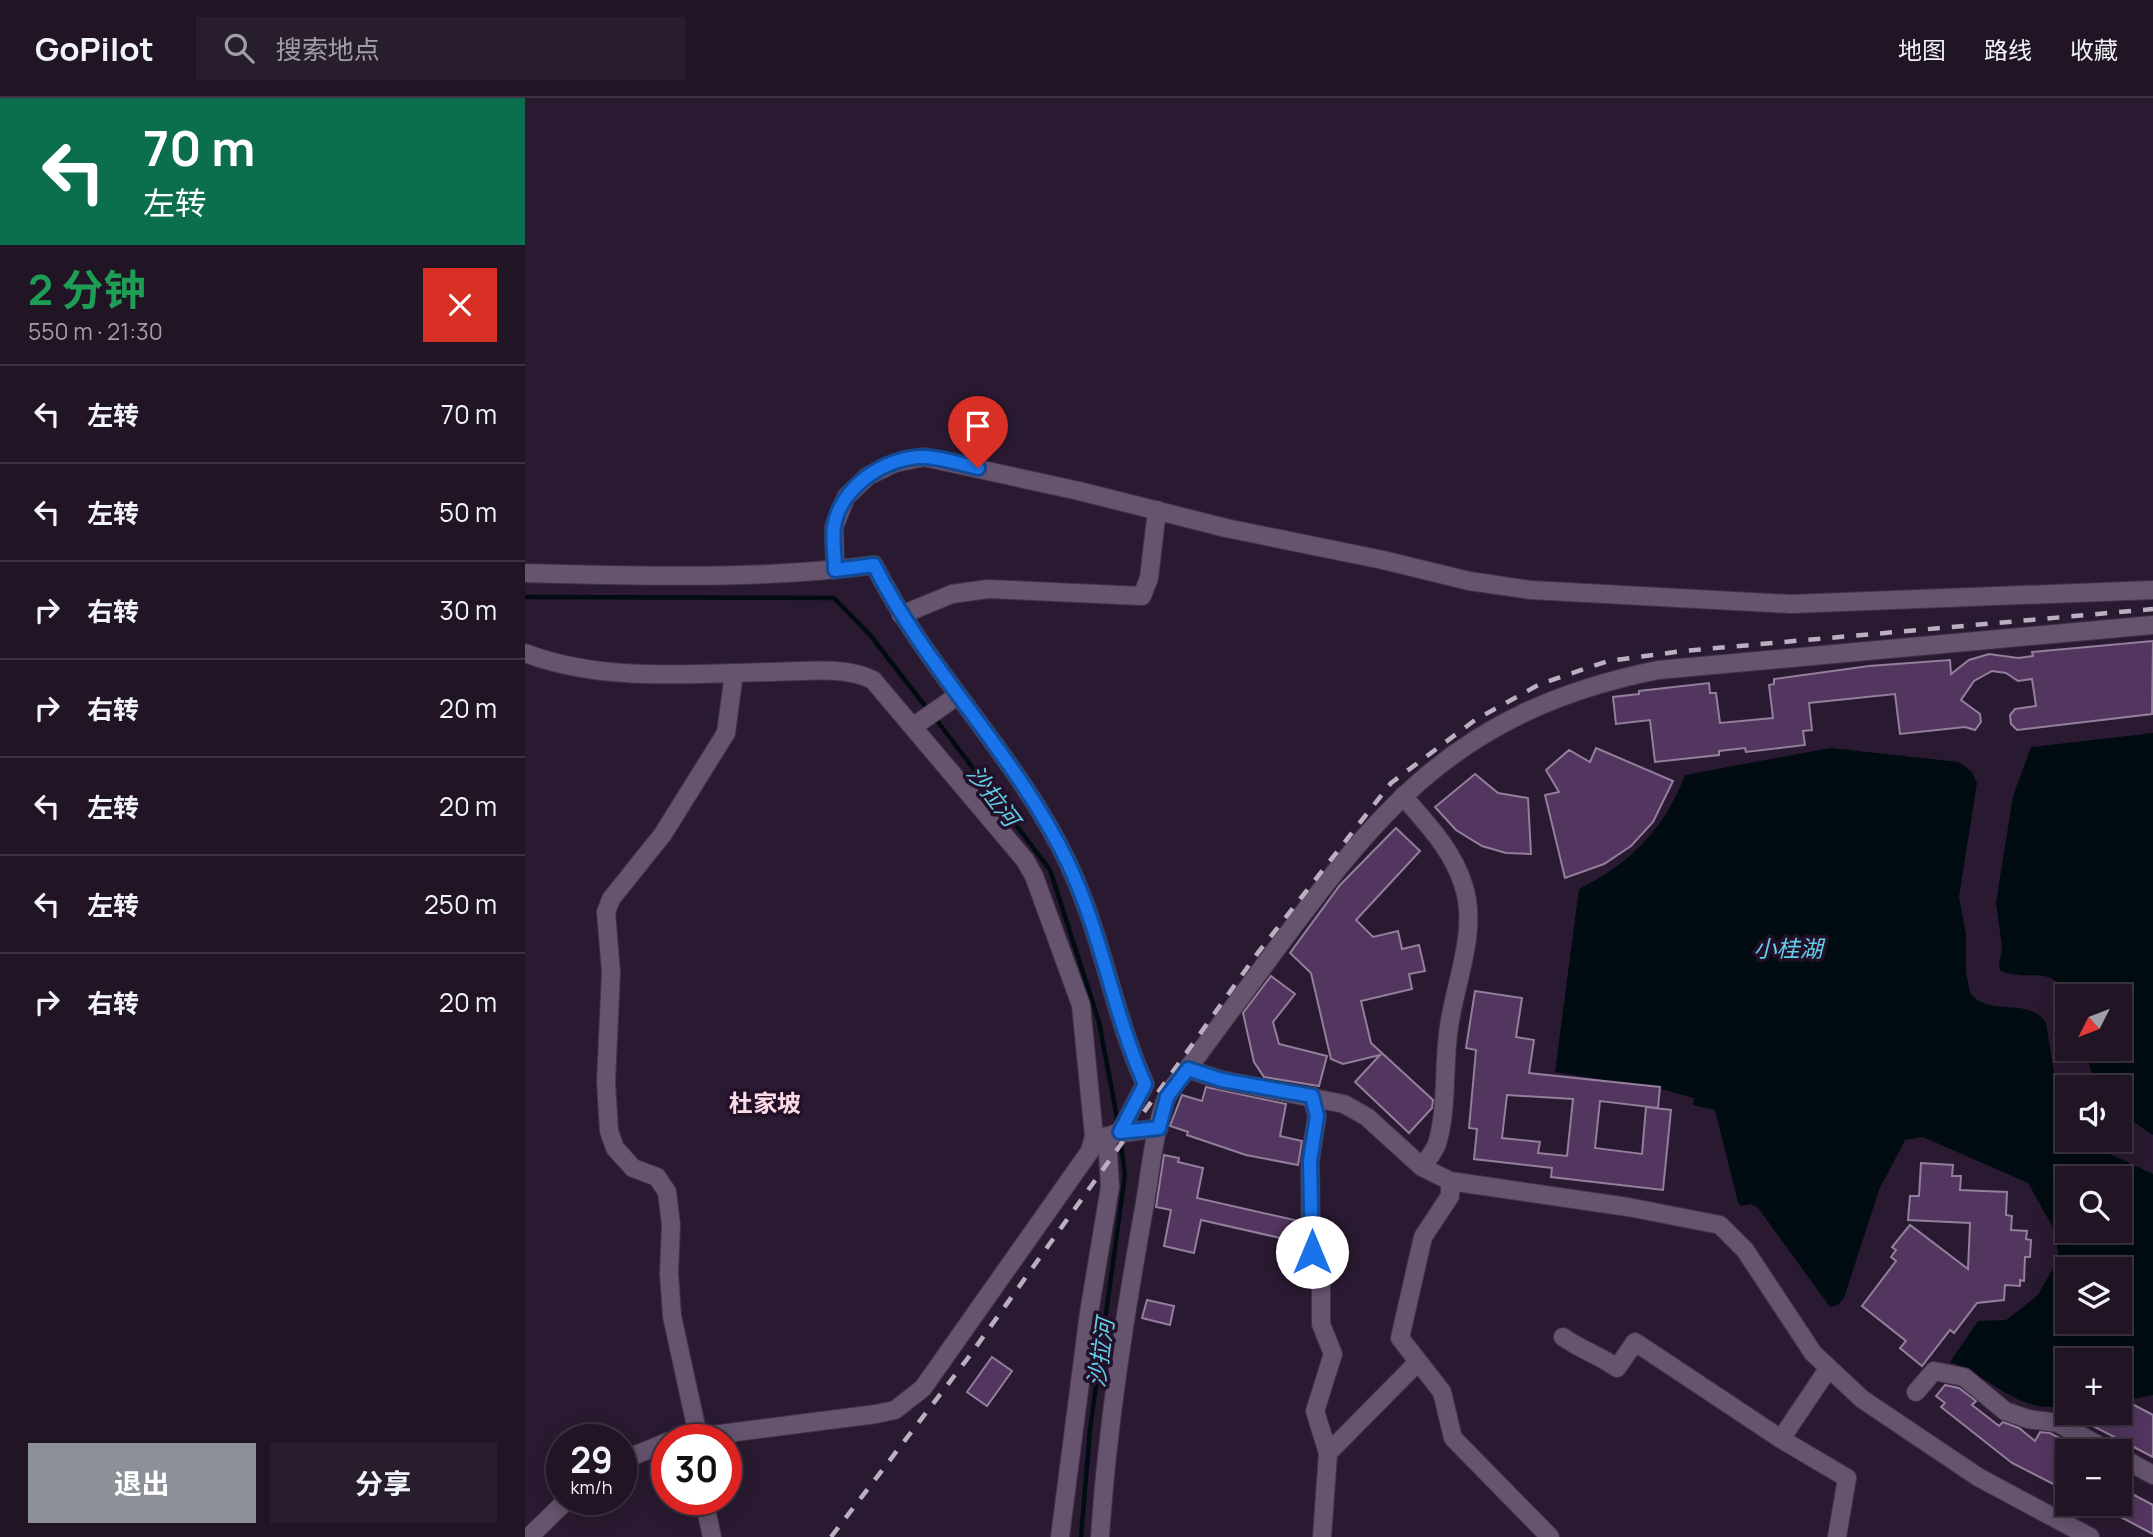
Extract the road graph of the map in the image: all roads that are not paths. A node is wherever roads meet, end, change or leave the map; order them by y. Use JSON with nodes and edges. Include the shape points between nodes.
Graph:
{"nodes":[{"id":1,"x":1157,"y":510,"type":"junction"},
{"id":2,"x":835,"y":570,"type":"junction"},
{"id":3,"x":525,"y":573,"type":"edge"},
{"id":4,"x":2153,"y":590,"type":"edge"},
{"id":5,"x":901,"y":615,"type":"junction"},
{"id":6,"x":2153,"y":625,"type":"edge"},
{"id":7,"x":525,"y":653,"type":"edge"},
{"id":8,"x":734,"y":673,"type":"junction"},
{"id":9,"x":953,"y":698,"type":"junction"},
{"id":10,"x":917,"y":724,"type":"junction"},
{"id":11,"x":1403,"y":796,"type":"junction"},
{"id":12,"x":1188,"y":1069,"type":"junction"},
{"id":13,"x":1312,"y":1096,"type":"junction"},
{"id":14,"x":1152,"y":1128,"type":"junction"},
{"id":15,"x":1107,"y":1135,"type":"junction"},
{"id":16,"x":1422,"y":1167,"type":"junction"},
{"id":17,"x":1450,"y":1181,"type":"junction"},
{"id":18,"x":1563,"y":1337,"type":"dead end"},
{"id":19,"x":1419,"y":1362,"type":"junction"},
{"id":20,"x":1828,"y":1369,"type":"junction"},
{"id":21,"x":1916,"y":1392,"type":"dead end"},
{"id":22,"x":696,"y":1424,"type":"edge"},
{"id":23,"x":742,"y":1432,"type":"edge"},
{"id":24,"x":1781,"y":1439,"type":"junction"},
{"id":25,"x":2087,"y":1439,"type":"edge"},
{"id":26,"x":1328,"y":1453,"type":"junction"},
{"id":27,"x":2132,"y":1463,"type":"edge"},
{"id":28,"x":2153,"y":1475,"type":"edge"},
{"id":29,"x":552,"y":1515,"type":"edge"},
{"id":30,"x":707,"y":1515,"type":"edge"},
{"id":31,"x":529,"y":1537,"type":"edge"},
{"id":32,"x":712,"y":1537,"type":"edge"},
{"id":33,"x":1060,"y":1537,"type":"edge"},
{"id":34,"x":1100,"y":1537,"type":"edge"},
{"id":35,"x":1322,"y":1537,"type":"edge"},
{"id":36,"x":1550,"y":1537,"type":"edge"},
{"id":37,"x":1837,"y":1537,"type":"edge"},
{"id":38,"x":2090,"y":1537,"type":"edge"}],
"edges":[{"from":1,"to":2,"type":"street","via":[[924,457],[868,475],[846,497],[834,527]]},
{"from":1,"to":4,"type":"street","via":[[1469,581],[1531,590],[1791,604]]},
{"from":1,"to":5,"type":"street","via":[[1149,578],[1142,596],[988,589],[952,594]]},
{"from":2,"to":3,"type":"street","via":[[632,576]]},
{"from":2,"to":5,"type":"street","via":[[874,565]]},
{"from":5,"to":9,"type":"street"},
{"from":6,"to":11,"type":"street","via":[[1686,666],[1630,676],[1552,700],[1500,724],[1451,754]]},
{"from":7,"to":8,"type":"street","via":[[598,670]]},
{"from":8,"to":10,"type":"street","via":[[811,671],[865,676],[881,686]]},
{"from":8,"to":22,"type":"street","via":[[726,733],[663,834],[611,899],[606,912],[611,972],[606,1082],[609,1131],[615,1148],[633,1168],[656,1177],[667,1192],[672,1316]]},
{"from":9,"to":10,"type":"street"},
{"from":9,"to":15,"type":"street","via":[[1032,800],[1068,863],[1102,950],[1128,1046],[1145,1084],[1140,1099]]},
{"from":10,"to":15,"type":"street","via":[[1034,876],[1081,1005]]},
{"from":11,"to":12,"type":"street","via":[[1335,869]]},
{"from":11,"to":16,"type":"street","via":[[1452,858],[1464,885],[1468,910],[1449,1026],[1441,1123],[1436,1148]]},
{"from":12,"to":13,"type":"street","via":[[1222,1080]]},
{"from":12,"to":14,"type":"street"},
{"from":13,"to":16,"type":"street","via":[[1356,1110]]},
{"from":13,"to":26,"type":"street","via":[[1317,1116],[1310,1161],[1311,1249],[1321,1268],[1321,1324],[1333,1354],[1315,1411]]},
{"from":14,"to":15,"type":"street"},
{"from":14,"to":34,"type":"street","via":[[1113,1403]]},
{"from":15,"to":23,"type":"street","via":[[1090,1151],[913,1398],[876,1415]]},
{"from":15,"to":33,"type":"street","via":[[1110,1188]]},
{"from":16,"to":17,"type":"street"},
{"from":17,"to":19,"type":"street","via":[[1450,1196],[1423,1237],[1400,1330],[1400,1338]]},
{"from":17,"to":20,"type":"street","via":[[1720,1225],[1745,1250]]},
{"from":18,"to":24,"type":"street","via":[[1617,1368],[1635,1342]]},
{"from":19,"to":26,"type":"street"},
{"from":19,"to":36,"type":"street","via":[[1442,1392],[1453,1438]]},
{"from":20,"to":24,"type":"street"},
{"from":20,"to":38,"type":"street","via":[[1863,1399],[1978,1477]]},
{"from":21,"to":25,"type":"street","via":[[1934,1371],[1964,1377],[2005,1411],[2058,1423]]},
{"from":24,"to":37,"type":"street","via":[[1847,1478]]},
{"from":26,"to":35,"type":"street"},
{"from":27,"to":28,"type":"street"},
{"from":29,"to":31,"type":"street"},
{"from":30,"to":32,"type":"street"}]}
